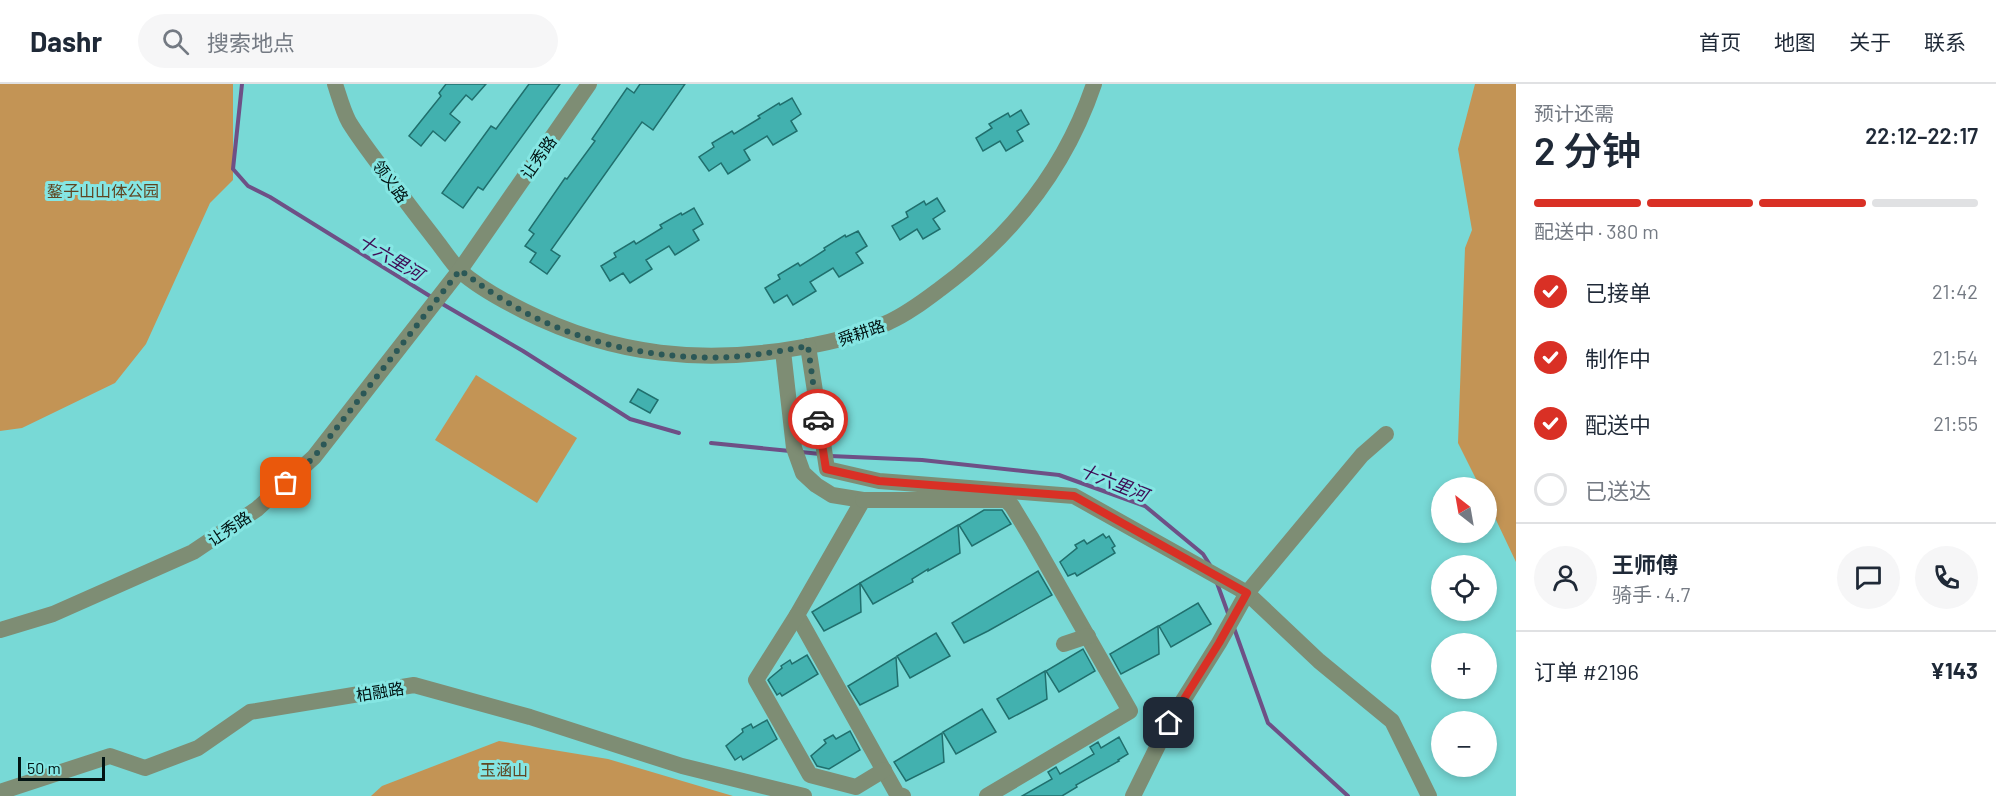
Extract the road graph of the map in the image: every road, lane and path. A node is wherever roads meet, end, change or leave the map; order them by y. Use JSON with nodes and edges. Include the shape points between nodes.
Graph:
{"nodes":[{"id":1,"x":335,"y":84,"type":"edge"},
{"id":2,"x":589,"y":84,"type":"edge"},
{"id":3,"x":1094,"y":84,"type":"edge"},
{"id":4,"x":455,"y":277,"type":"junction"},
{"id":5,"x":808,"y":346,"type":"junction"},
{"id":6,"x":783,"y":351,"type":"junction"},
{"id":7,"x":1386,"y":435,"type":"dead end"},
{"id":8,"x":863,"y":500,"type":"junction"},
{"id":9,"x":1247,"y":593,"type":"junction"},
{"id":10,"x":796,"y":615,"type":"junction"},
{"id":11,"x":0,"y":630,"type":"edge"},
{"id":12,"x":1088,"y":636,"type":"junction"},
{"id":13,"x":1064,"y":644,"type":"dead end"},
{"id":14,"x":884,"y":770,"type":"junction"},
{"id":15,"x":0,"y":792,"type":"edge"},
{"id":16,"x":804,"y":796,"type":"edge"},
{"id":17,"x":903,"y":796,"type":"edge"},
{"id":18,"x":987,"y":796,"type":"edge"},
{"id":19,"x":1133,"y":796,"type":"edge"},
{"id":20,"x":1429,"y":796,"type":"edge"}],
"edges":[{"from":1,"to":4,"type":"street","name":"领义路","via":[[348,120]]},
{"from":2,"to":4,"type":"street","name":"让秀路"},
{"from":3,"to":5,"type":"street","name":"舜耕路","via":[[1065,154],[1005,234],[982,256],[890,322]]},
{"from":4,"to":6,"type":"street","name":"舜耕路","via":[[551,324],[617,346],[686,356],[729,357]]},
{"from":4,"to":11,"type":"street","name":"让秀路","via":[[314,457],[257,509],[194,552],[53,614]]},
{"from":5,"to":6,"type":"street","name":"舜耕路"},
{"from":5,"to":9,"type":"street","via":[[826,469],[879,481],[1074,496]]},
{"from":6,"to":8,"type":"street","via":[[796,453],[803,473],[832,495]]},
{"from":7,"to":9,"type":"street","via":[[1362,456]]},
{"from":8,"to":10,"type":"street"},
{"from":8,"to":12,"type":"street","via":[[1006,500]]},
{"from":9,"to":19,"type":"street","via":[[1169,723]]},
{"from":9,"to":20,"type":"street","via":[[1319,661],[1392,721]]},
{"from":10,"to":14,"type":"street"},
{"from":10,"to":14,"type":"street","via":[[756,680],[810,775],[856,787]]},
{"from":12,"to":13,"type":"street"},
{"from":12,"to":18,"type":"street","via":[[1130,711]]},
{"from":14,"to":17,"type":"street","via":[[897,794]]},
{"from":15,"to":16,"type":"street","name":"柏融路","via":[[110,756],[145,768],[198,748],[250,712],[414,685],[682,766]]}]}
